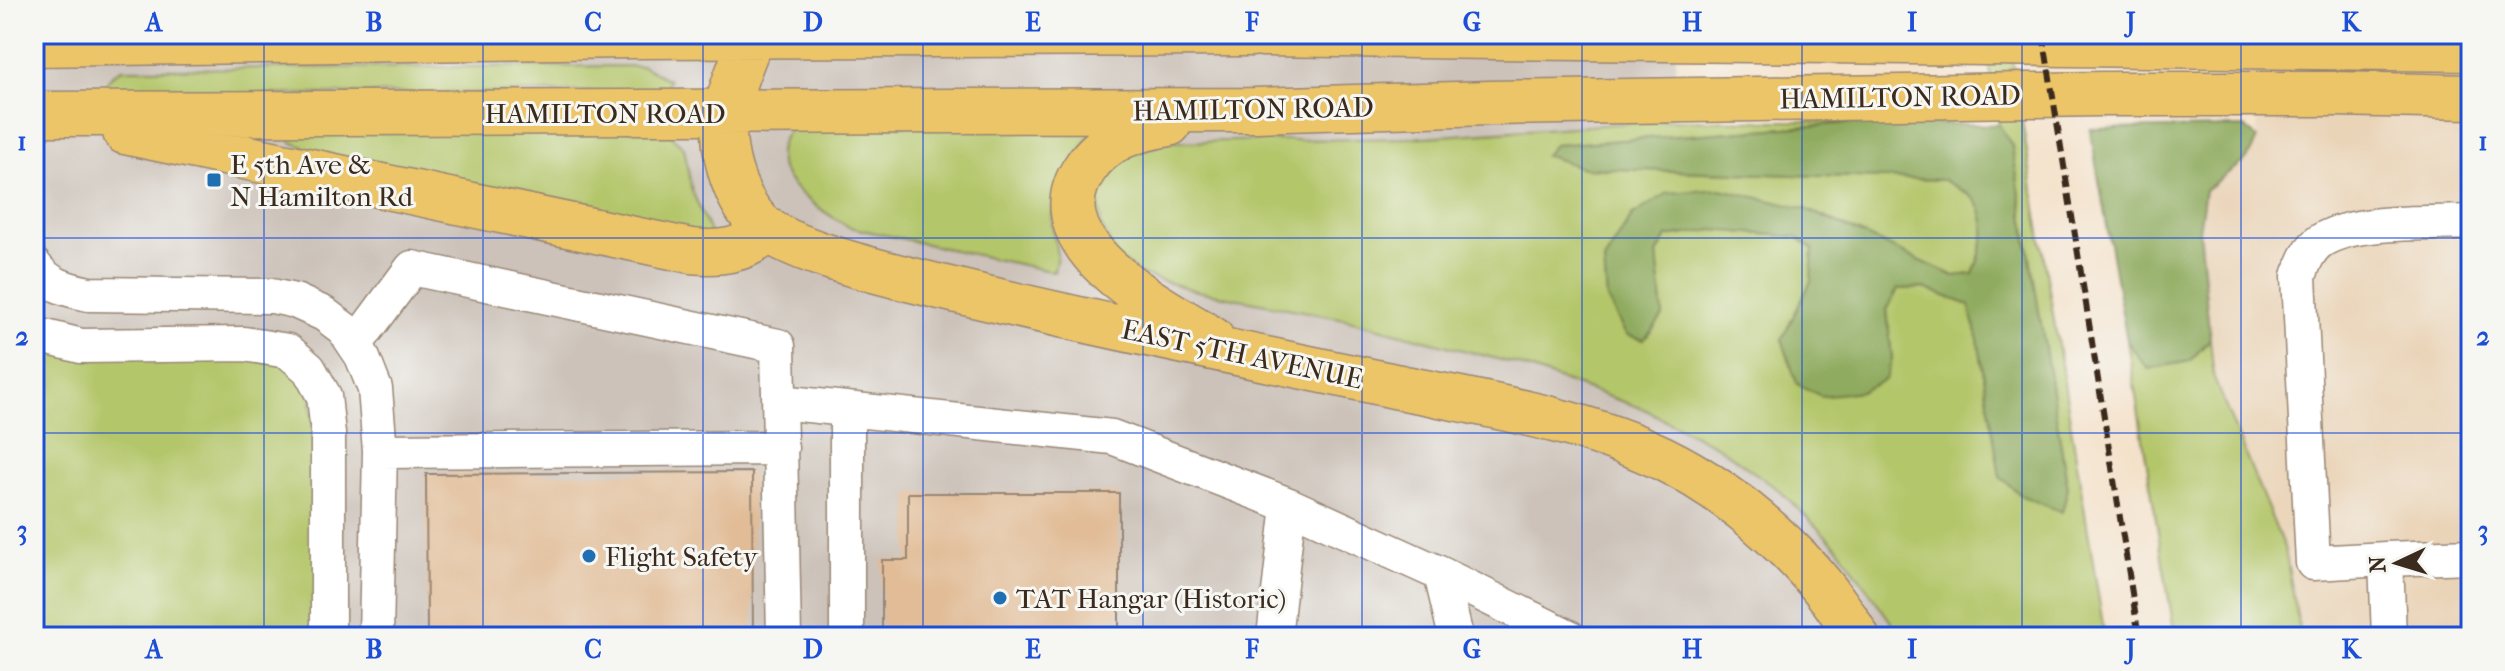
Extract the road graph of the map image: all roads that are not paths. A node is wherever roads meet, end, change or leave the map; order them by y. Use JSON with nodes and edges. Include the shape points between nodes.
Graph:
{"nodes":[{"id":1,"x":1211,"y":34,"type":"edge"},
{"id":2,"x":1252,"y":34,"type":"edge"},
{"id":3,"x":1262,"y":34,"type":"edge"},
{"id":4,"x":751,"y":36,"type":"edge"},
{"id":5,"x":34,"y":44,"type":"edge"},
{"id":6,"x":2471,"y":49,"type":"edge"},
{"id":7,"x":2471,"y":97,"type":"edge"},
{"id":8,"x":1255,"y":110,"type":"junction"},
{"id":9,"x":726,"y":112,"type":"junction"},
{"id":10,"x":37,"y":114,"type":"edge"},
{"id":11,"x":2471,"y":222,"type":"edge"},
{"id":12,"x":768,"y":231,"type":"junction"},
{"id":13,"x":34,"y":265,"type":"edge"},
{"id":14,"x":34,"y":334,"type":"edge"},
{"id":15,"x":355,"y":345,"type":"junction"},
{"id":16,"x":1231,"y":351,"type":"junction"},
{"id":17,"x":780,"y":402,"type":"junction"},
{"id":18,"x":847,"y":409,"type":"junction"},
{"id":19,"x":781,"y":448,"type":"junction"},
{"id":20,"x":380,"y":451,"type":"junction"},
{"id":21,"x":1289,"y":505,"type":"junction"},
{"id":22,"x":2471,"y":556,"type":"edge"},
{"id":23,"x":2386,"y":559,"type":"junction"},
{"id":24,"x":1441,"y":574,"type":"junction"},
{"id":25,"x":328,"y":637,"type":"edge"},
{"id":26,"x":376,"y":637,"type":"edge"},
{"id":27,"x":784,"y":637,"type":"edge"},
{"id":28,"x":847,"y":637,"type":"edge"},
{"id":29,"x":1274,"y":637,"type":"edge"},
{"id":30,"x":1456,"y":637,"type":"edge"},
{"id":31,"x":1569,"y":637,"type":"edge"},
{"id":32,"x":1857,"y":637,"type":"edge"},
{"id":33,"x":2389,"y":637,"type":"edge"}],
"edges":[{"from":1,"to":2,"type":"main road"},
{"from":1,"to":4,"type":"main road"},
{"from":3,"to":6,"type":"main road","name":"HAMILTON ROAD"},
{"from":4,"to":5,"type":"main road"},
{"from":4,"to":9,"type":"main road","name":"EAST 5TH AVENUE"},
{"from":7,"to":8,"type":"main road","name":"HAMILTON ROAD","via":[[2072,94]]},
{"from":8,"to":9,"type":"main road","name":"HAMILTON ROAD"},
{"from":8,"to":16,"type":"main road","via":[[1116,139],[1092,158],[1074,198],[1080,238],[1103,265]]},
{"from":9,"to":10,"type":"main road","name":"HAMILTON ROAD"},
{"from":9,"to":12,"type":"main road","name":"EAST 5TH AVENUE","via":[[734,184]]},
{"from":10,"to":12,"type":"main road","via":[[691,251],[739,249]]},
{"from":11,"to":23,"type":"lane","via":[[2360,226],[2322,240],[2299,276],[2313,563]]},
{"from":12,"to":16,"type":"main road","name":"EAST 5TH AVENUE","via":[[856,265]]},
{"from":13,"to":15,"type":"lane","via":[[54,284],[89,294],[247,295],[295,301],[324,314]]},
{"from":14,"to":25,"type":"lane","via":[[81,346],[244,344],[288,351],[309,369],[324,396],[328,434]]},
{"from":15,"to":17,"type":"lane","via":[[412,268],[778,346]]},
{"from":15,"to":20,"type":"lane","via":[[375,389]]},
{"from":16,"to":32,"type":"main road","name":"EAST 5TH AVENUE","via":[[1507,410],[1612,438],[1664,459],[1752,517],[1789,550]]},
{"from":17,"to":18,"type":"lane"},
{"from":17,"to":19,"type":"lane"},
{"from":18,"to":21,"type":"lane","via":[[1112,437]]},
{"from":18,"to":28,"type":"lane"},
{"from":19,"to":20,"type":"lane"},
{"from":19,"to":27,"type":"lane"},
{"from":20,"to":26,"type":"lane"},
{"from":21,"to":24,"type":"lane"},
{"from":21,"to":29,"type":"lane"},
{"from":22,"to":23,"type":"lane"},
{"from":23,"to":33,"type":"lane"},
{"from":24,"to":30,"type":"lane"},
{"from":24,"to":31,"type":"lane"}]}
